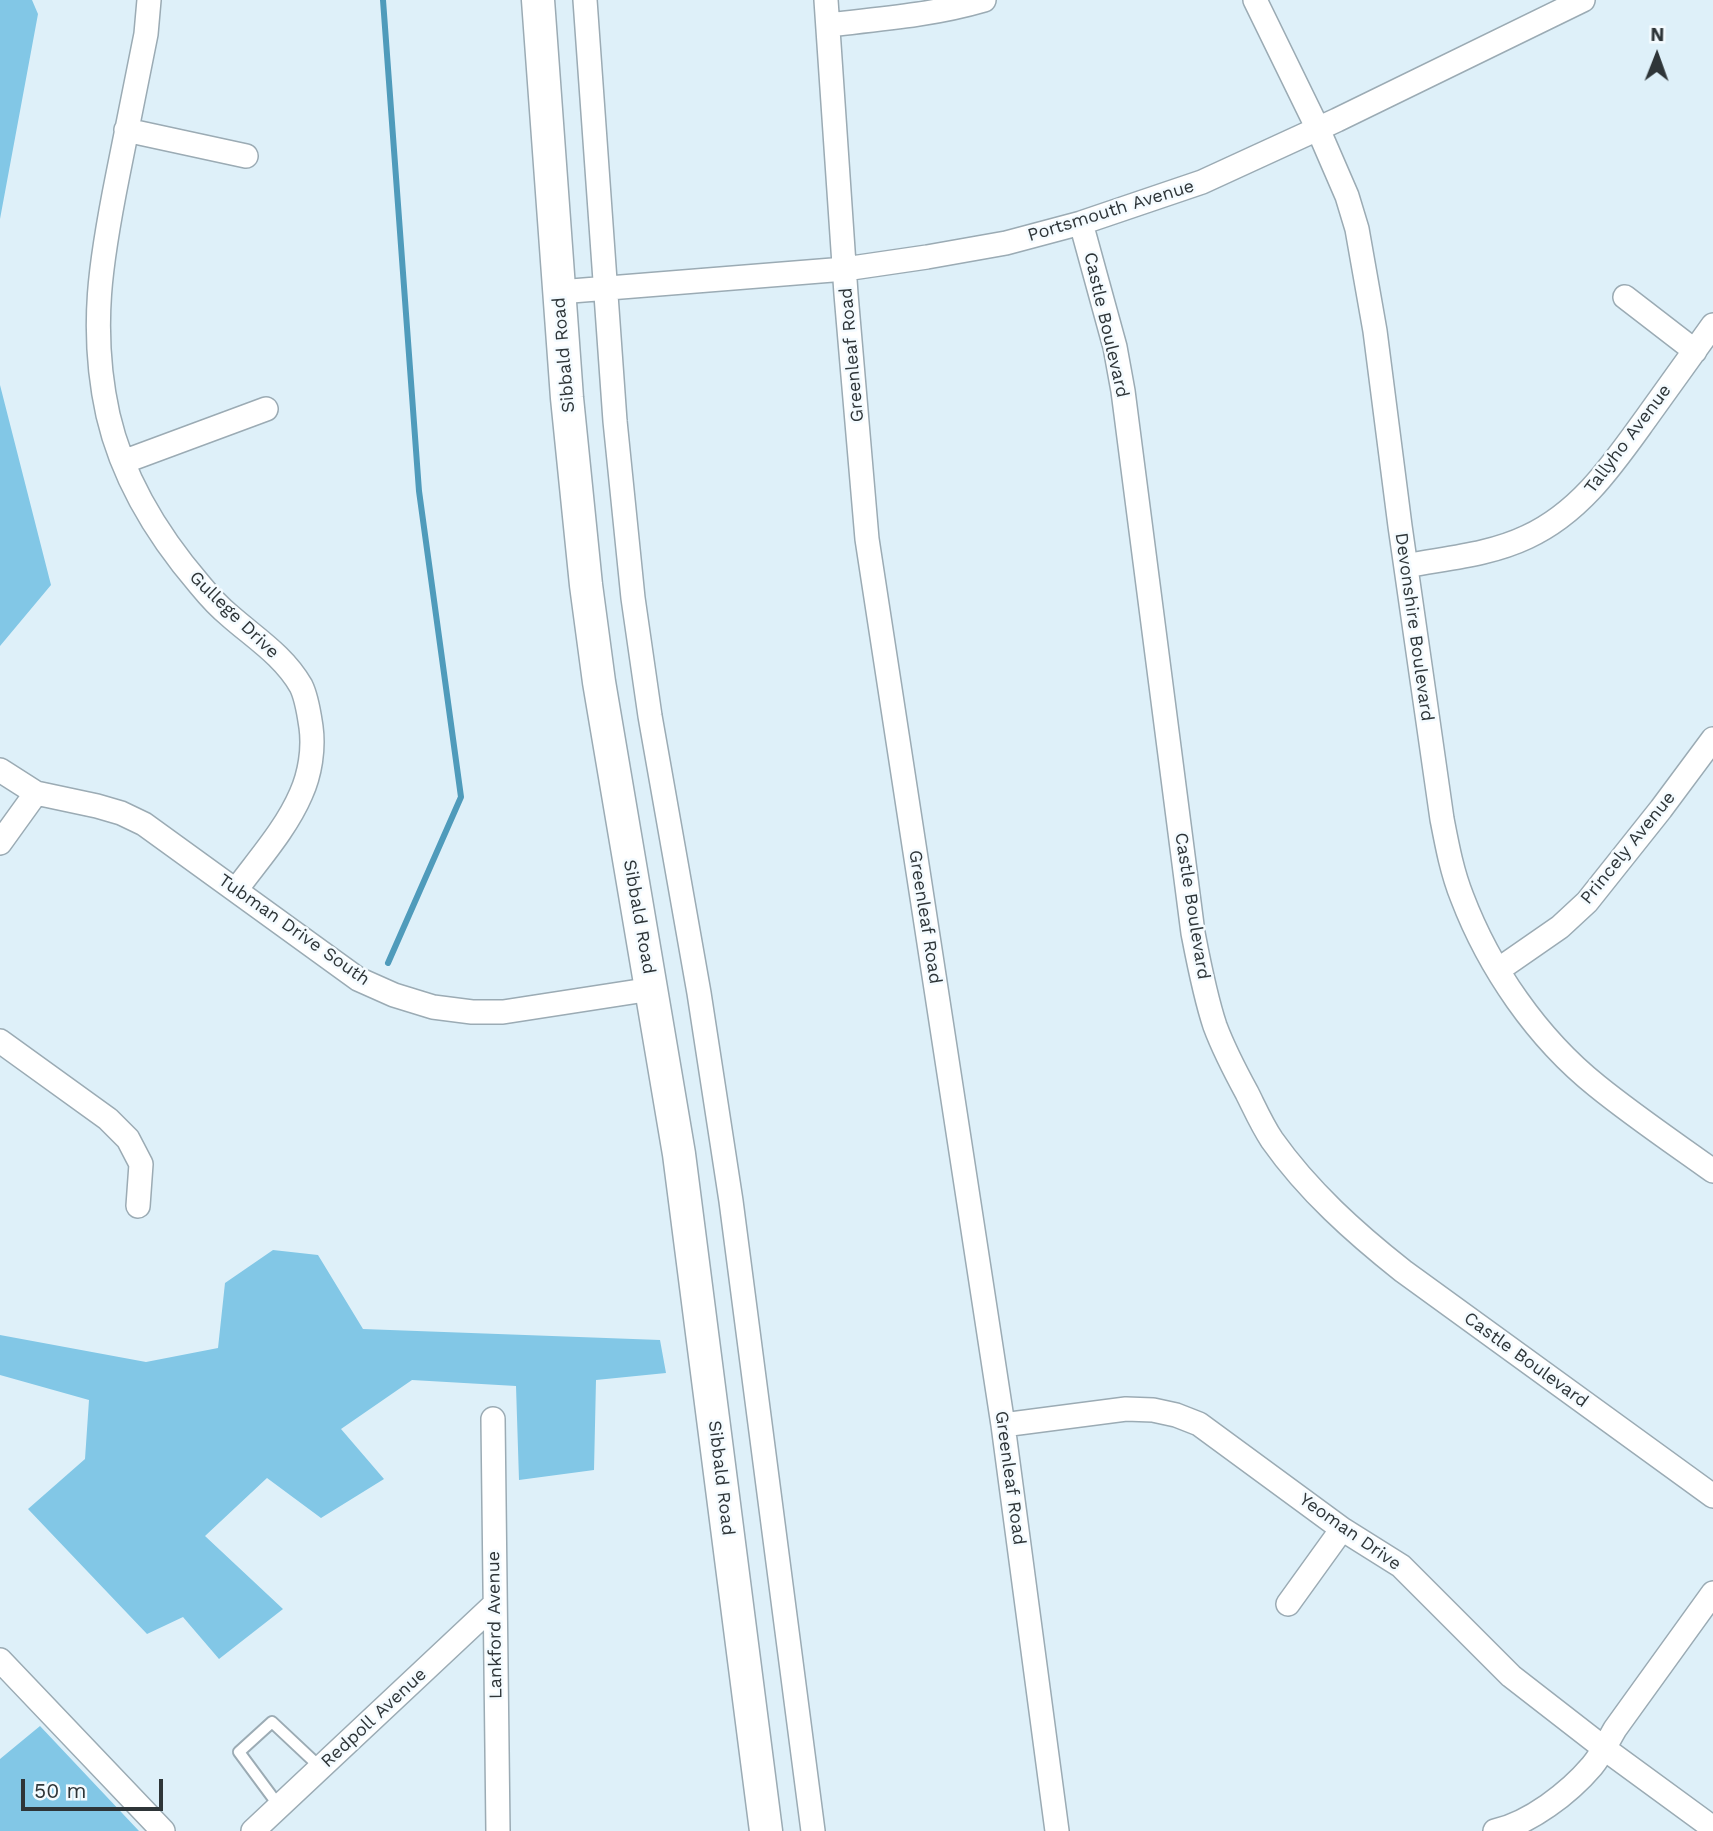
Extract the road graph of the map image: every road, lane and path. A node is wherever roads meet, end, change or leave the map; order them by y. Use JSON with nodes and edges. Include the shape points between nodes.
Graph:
{"nodes":[{"id":1,"x":149,"y":0,"type":"edge"},
{"id":2,"x":538,"y":0,"type":"edge"},
{"id":3,"x":585,"y":0,"type":"edge"},
{"id":4,"x":826,"y":0,"type":"edge"},
{"id":5,"x":984,"y":0,"type":"edge"},
{"id":6,"x":1255,"y":0,"type":"edge"},
{"id":7,"x":1583,"y":0,"type":"edge"},
{"id":8,"x":828,"y":25,"type":"junction"},
{"id":9,"x":1318,"y":129,"type":"junction"},
{"id":10,"x":126,"y":130,"type":"junction"},
{"id":11,"x":246,"y":156,"type":"dead end"},
{"id":12,"x":1081,"y":223,"type":"junction"},
{"id":13,"x":845,"y":269,"type":"junction"},
{"id":14,"x":606,"y":287,"type":"junction"},
{"id":15,"x":559,"y":292,"type":"junction"},
{"id":16,"x":1625,"y":297,"type":"dead end"},
{"id":17,"x":1713,"y":325,"type":"edge"},
{"id":18,"x":1695,"y":351,"type":"junction"},
{"id":19,"x":266,"y":410,"type":"dead end"},
{"id":20,"x":123,"y":462,"type":"junction"},
{"id":21,"x":1406,"y":566,"type":"junction"},
{"id":22,"x":1713,"y":739,"type":"edge"},
{"id":23,"x":0,"y":770,"type":"edge"},
{"id":24,"x":36,"y":793,"type":"junction"},
{"id":25,"x":0,"y":843,"type":"edge"},
{"id":26,"x":236,"y":890,"type":"junction"},
{"id":27,"x":1498,"y":970,"type":"junction"},
{"id":28,"x":652,"y":989,"type":"junction"},
{"id":29,"x":0,"y":1041,"type":"edge"},
{"id":30,"x":1710,"y":1162,"type":"edge"},
{"id":31,"x":138,"y":1206,"type":"dead end"},
{"id":32,"x":493,"y":1419,"type":"dead end"},
{"id":33,"x":1003,"y":1425,"type":"junction"},
{"id":34,"x":1713,"y":1496,"type":"edge"},
{"id":35,"x":1342,"y":1529,"type":"junction"},
{"id":36,"x":1713,"y":1592,"type":"edge"},
{"id":37,"x":495,"y":1604,"type":"junction"},
{"id":38,"x":1288,"y":1604,"type":"dead end"},
{"id":39,"x":0,"y":1660,"type":"edge"},
{"id":40,"x":1605,"y":1749,"type":"junction"},
{"id":41,"x":321,"y":1768,"type":"junction"},
{"id":42,"x":279,"y":1806,"type":"junction"},
{"id":43,"x":1713,"y":1828,"type":"edge"},
{"id":44,"x":163,"y":1831,"type":"edge"},
{"id":45,"x":253,"y":1831,"type":"edge"},
{"id":46,"x":498,"y":1831,"type":"edge"},
{"id":47,"x":766,"y":1831,"type":"edge"},
{"id":48,"x":813,"y":1831,"type":"edge"},
{"id":49,"x":1057,"y":1831,"type":"edge"},
{"id":50,"x":1494,"y":1831,"type":"edge"}],
"edges":[{"from":1,"to":10,"type":"street","name":"Gullege Drive"},
{"from":2,"to":15,"type":"street","name":"Sibbald Road"},
{"from":3,"to":14,"type":"street"},
{"from":4,"to":8,"type":"street","name":"Greenleaf Road"},
{"from":5,"to":8,"type":"street","via":[[911,16]]},
{"from":6,"to":9,"type":"street","name":"Devonshire Boulevard"},
{"from":7,"to":9,"type":"street","name":"Portsmouth Avenue"},
{"from":8,"to":13,"type":"street","name":"Greenleaf Road"},
{"from":9,"to":12,"type":"street","name":"Portsmouth Avenue","via":[[1202,182]]},
{"from":9,"to":21,"type":"street","name":"Devonshire Boulevard","via":[[1357,229]]},
{"from":10,"to":11,"type":"street"},
{"from":10,"to":20,"type":"street","name":"Gullege Drive","via":[[104,243],[97,335],[109,416]]},
{"from":12,"to":13,"type":"street","name":"Portsmouth Avenue","via":[[1006,243]]},
{"from":12,"to":34,"type":"street","name":"Castle Boulevard","via":[[1123,391],[1193,933],[1215,1025],[1229,1062],[1271,1138],[1328,1206],[1363,1239]]},
{"from":13,"to":14,"type":"street","name":"Portsmouth Avenue"},
{"from":13,"to":33,"type":"street","name":"Greenleaf Road","via":[[867,539]]},
{"from":14,"to":15,"type":"street","name":"Portsmouth Avenue"},
{"from":14,"to":48,"type":"street","via":[[633,598],[732,1201]]},
{"from":15,"to":28,"type":"street","name":"Sibbald Road","via":[[599,682]]},
{"from":16,"to":18,"type":"street"},
{"from":17,"to":18,"type":"street","name":"Tallyho Avenue"},
{"from":18,"to":21,"type":"street","name":"Tallyho Avenue","via":[[1607,471],[1578,504],[1550,525],[1490,551]]},
{"from":19,"to":20,"type":"street"},
{"from":20,"to":26,"type":"street","name":"Gullege Drive","via":[[143,506],[176,555],[228,614],[288,668],[302,688],[309,710],[310,767],[302,793],[290,817]]},
{"from":21,"to":27,"type":"street","name":"Devonshire Boulevard","via":[[1449,858],[1461,895]]},
{"from":22,"to":27,"type":"street","name":"Princely Avenue","via":[[1587,902]]},
{"from":23,"to":24,"type":"street"},
{"from":24,"to":25,"type":"street"},
{"from":24,"to":26,"type":"street","name":"Tubman Drive South","via":[[97,806],[144,824]]},
{"from":26,"to":28,"type":"street","name":"Tubman Drive South","via":[[358,979],[433,1007],[503,1012]]},
{"from":27,"to":30,"type":"street","name":"Devonshire Boulevard","via":[[1557,1049],[1596,1085]]},
{"from":28,"to":47,"type":"street","name":"Sibbald Road","via":[[682,1181]]},
{"from":29,"to":31,"type":"street","via":[[108,1119],[128,1139],[141,1164]]},
{"from":32,"to":37,"type":"street","name":"Lankford Avenue"},
{"from":33,"to":35,"type":"street","name":"Yeoman Drive","via":[[1126,1409],[1176,1415],[1199,1423]]},
{"from":33,"to":49,"type":"street","name":"Greenleaf Road"},
{"from":35,"to":38,"type":"street"},
{"from":35,"to":40,"type":"street","name":"Yeoman Drive","via":[[1401,1566],[1511,1676]]},
{"from":36,"to":40,"type":"street"},
{"from":37,"to":41,"type":"street","name":"Redpoll Avenue"},
{"from":37,"to":46,"type":"street","name":"Lankford Avenue"},
{"from":39,"to":44,"type":"street"},
{"from":40,"to":43,"type":"street","name":"Yeoman Drive"},
{"from":40,"to":50,"type":"street","via":[[1558,1798],[1531,1817]]},
{"from":41,"to":42,"type":"street","name":"Redpoll Avenue"},
{"from":41,"to":42,"type":"lane","via":[[272,1722],[239,1752]]},
{"from":42,"to":45,"type":"street","name":"Redpoll Avenue"}]}
